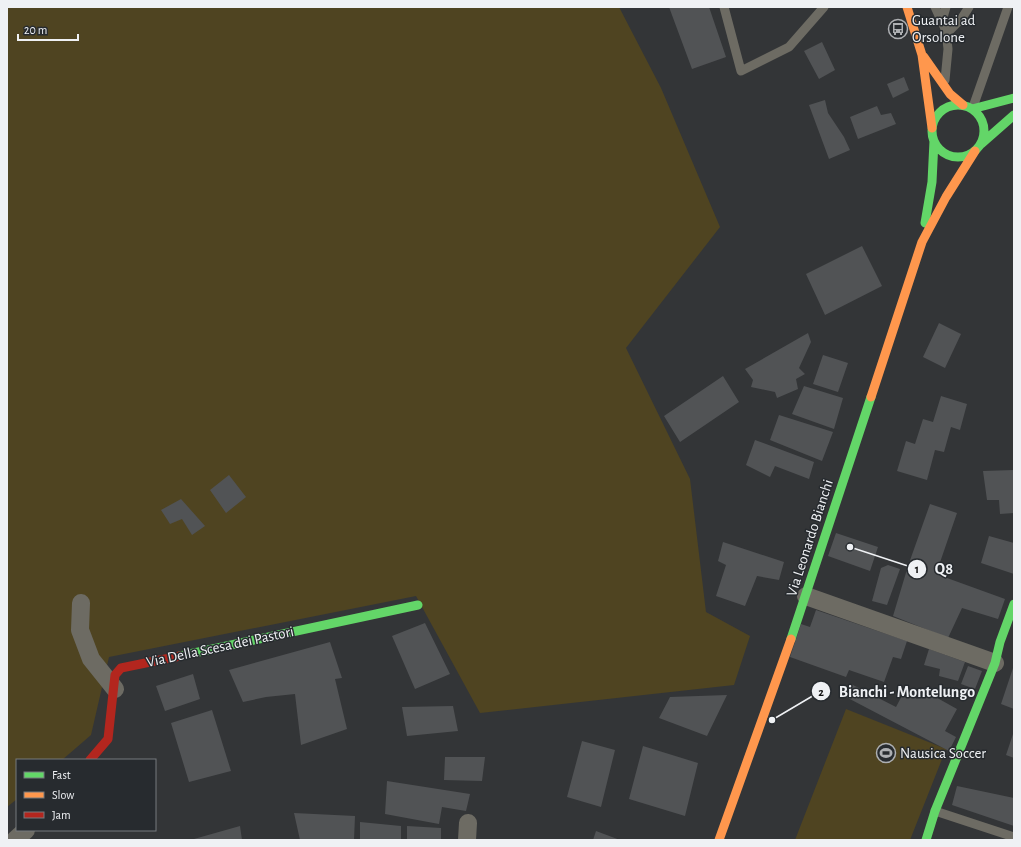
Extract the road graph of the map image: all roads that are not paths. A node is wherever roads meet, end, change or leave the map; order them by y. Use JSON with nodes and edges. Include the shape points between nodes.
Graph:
{"nodes":[{"id":1,"x":724,"y":7,"type":"edge"},
{"id":2,"x":824,"y":7,"type":"edge"},
{"id":3,"x":907,"y":7,"type":"edge"},
{"id":4,"x":935,"y":7,"type":"edge"},
{"id":5,"x":946,"y":7,"type":"edge"},
{"id":6,"x":969,"y":7,"type":"edge"},
{"id":7,"x":1008,"y":7,"type":"edge"},
{"id":8,"x":942,"y":21,"type":"junction"},
{"id":9,"x":946,"y":34,"type":"junction"},
{"id":10,"x":922,"y":55,"type":"junction"},
{"id":11,"x":944,"y":86,"type":"junction"},
{"id":12,"x":1014,"y":98,"type":"edge"},
{"id":13,"x":963,"y":105,"type":"junction"},
{"id":14,"x":972,"y":109,"type":"junction"},
{"id":15,"x":1014,"y":115,"type":"edge"},
{"id":16,"x":932,"y":128,"type":"junction"},
{"id":17,"x":934,"y":141,"type":"junction"},
{"id":18,"x":978,"y":148,"type":"junction"},
{"id":19,"x":922,"y":242,"type":"junction"},
{"id":20,"x":806,"y":596,"type":"junction"},
{"id":21,"x":81,"y":603,"type":"dead end"},
{"id":22,"x":1014,"y":604,"type":"edge"},
{"id":23,"x":418,"y":605,"type":"dead end"},
{"id":24,"x":995,"y":663,"type":"junction"},
{"id":25,"x":115,"y":689,"type":"junction"},
{"id":26,"x":91,"y":759,"type":"edge"},
{"id":27,"x":935,"y":811,"type":"junction"},
{"id":28,"x":25,"y":831,"type":"edge"},
{"id":29,"x":1014,"y":837,"type":"edge"},
{"id":30,"x":15,"y":840,"type":"edge"},
{"id":31,"x":719,"y":840,"type":"edge"},
{"id":32,"x":926,"y":840,"type":"edge"}],
"edges":[{"from":1,"to":2,"type":"lane","via":[[742,71],[789,47]]},
{"from":3,"to":10,"type":"street"},
{"from":4,"to":8,"type":"lane"},
{"from":5,"to":8,"type":"lane"},
{"from":6,"to":9,"type":"lane"},
{"from":7,"to":14,"type":"lane"},
{"from":8,"to":9,"type":"lane"},
{"from":9,"to":11,"type":"lane","via":[[948,49]]},
{"from":10,"to":11,"type":"street"},
{"from":10,"to":16,"type":"street"},
{"from":11,"to":13,"type":"street"},
{"from":12,"to":14,"type":"street"},
{"from":13,"to":14,"type":"street"},
{"from":13,"to":16,"type":"street","via":[[952,105],[942,110],[935,118]]},
{"from":14,"to":18,"type":"street","via":[[980,116],[984,125],[984,135]]},
{"from":15,"to":18,"type":"street"},
{"from":16,"to":17,"type":"street"},
{"from":17,"to":18,"type":"street","via":[[942,151],[952,156],[971,154]]},
{"from":17,"to":19,"type":"street","name":"Via Leonardo Bianchi","via":[[932,182]]},
{"from":18,"to":19,"type":"street","name":"Via Leonardo Bianchi","via":[[946,197]]},
{"from":19,"to":20,"type":"street","name":"Via Leonardo Bianchi"},
{"from":20,"to":24,"type":"street"},
{"from":20,"to":31,"type":"street","name":"Via Leonardo Bianchi"},
{"from":21,"to":25,"type":"street","via":[[80,630],[91,659]]},
{"from":22,"to":24,"type":"street"},
{"from":23,"to":25,"type":"street","name":"Via Della Scesa dei Pastori","via":[[121,668],[115,675]]},
{"from":24,"to":27,"type":"street"},
{"from":25,"to":26,"type":"street","name":"Via Della Scesa dei Pastori","via":[[108,739]]},
{"from":27,"to":29,"type":"lane"},
{"from":27,"to":32,"type":"street"},
{"from":28,"to":30,"type":"street"}]}
